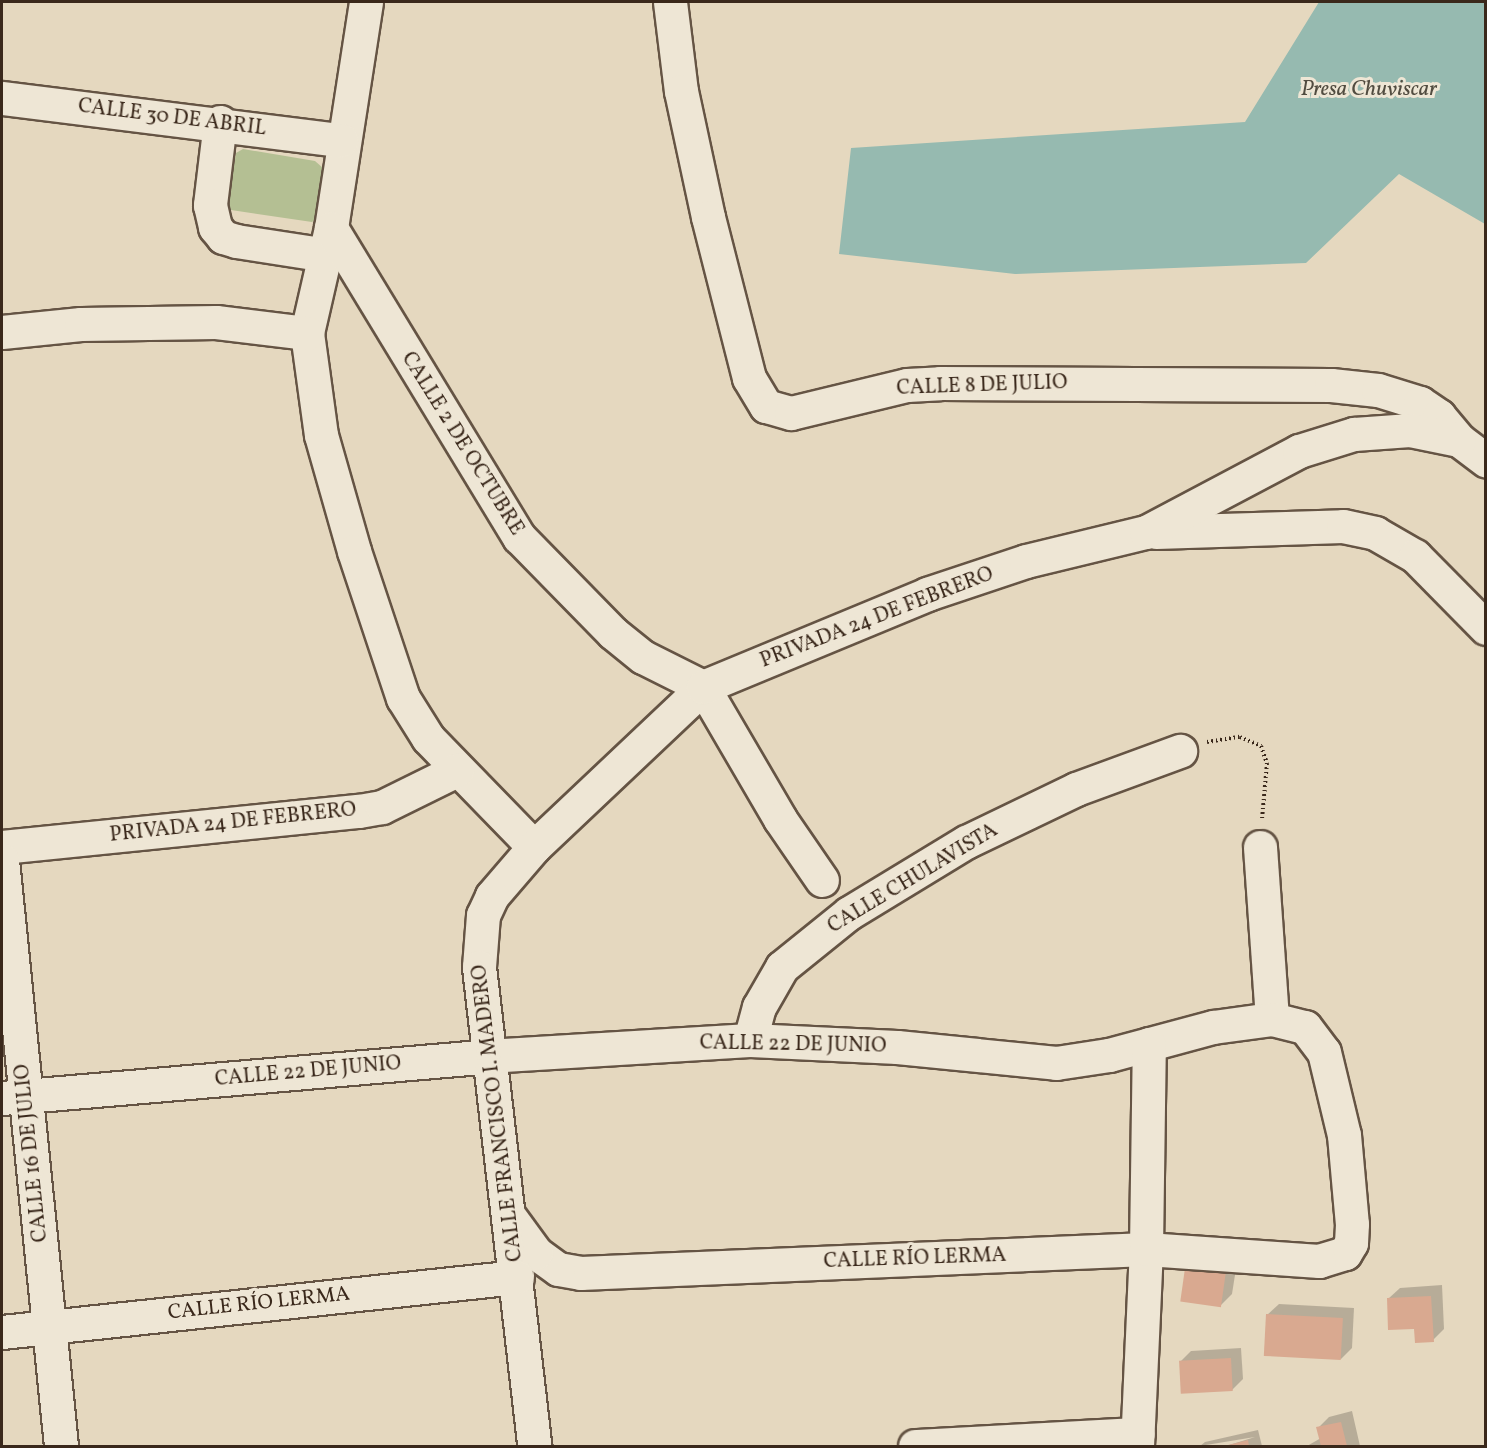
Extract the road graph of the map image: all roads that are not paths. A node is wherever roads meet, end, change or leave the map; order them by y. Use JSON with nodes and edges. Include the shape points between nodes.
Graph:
{"nodes":[{"id":1,"x":366,"y":2,"type":"edge"},
{"id":2,"x":670,"y":2,"type":"edge"},
{"id":3,"x":2,"y":98,"type":"edge"},
{"id":4,"x":220,"y":122,"type":"junction"},
{"id":5,"x":341,"y":140,"type":"junction"},
{"id":6,"x":328,"y":242,"type":"junction"},
{"id":7,"x":2,"y":332,"type":"edge"},
{"id":8,"x":307,"y":333,"type":"junction"},
{"id":9,"x":1459,"y":440,"type":"junction"},
{"id":10,"x":1485,"y":460,"type":"edge"},
{"id":11,"x":1146,"y":532,"type":"junction"},
{"id":12,"x":1485,"y":628,"type":"edge"},
{"id":13,"x":703,"y":687,"type":"junction"},
{"id":14,"x":1180,"y":751,"type":"road end"},
{"id":15,"x":457,"y":770,"type":"junction"},
{"id":16,"x":2,"y":847,"type":"edge"},
{"id":17,"x":534,"y":847,"type":"junction"},
{"id":18,"x":1260,"y":847,"type":"road end"},
{"id":19,"x":2,"y":860,"type":"edge"},
{"id":20,"x":822,"y":880,"type":"dead end"},
{"id":21,"x":1272,"y":1018,"type":"junction"},
{"id":22,"x":750,"y":1040,"type":"junction"},
{"id":23,"x":1149,"y":1044,"type":"junction"},
{"id":24,"x":487,"y":1056,"type":"junction"},
{"id":25,"x":14,"y":1097,"type":"edge"},
{"id":26,"x":509,"y":1216,"type":"junction"},
{"id":27,"x":1146,"y":1249,"type":"junction"},
{"id":28,"x":1345,"y":1253,"type":"joint"},
{"id":29,"x":517,"y":1277,"type":"junction"},
{"id":30,"x":49,"y":1326,"type":"junction"},
{"id":31,"x":2,"y":1332,"type":"edge"},
{"id":32,"x":1138,"y":1440,"type":"edge"},
{"id":33,"x":62,"y":1446,"type":"edge"},
{"id":34,"x":534,"y":1446,"type":"edge"},
{"id":35,"x":915,"y":1446,"type":"edge"}],
"edges":[{"from":1,"to":5,"type":"street"},
{"from":2,"to":9,"type":"street","name":"CALLE 8 DE JULIO","via":[[681,91],[708,217],[749,378],[766,406],[791,413],[907,385],[940,383],[1331,385],[1378,390],[1420,403],[1439,416]]},
{"from":3,"to":4,"type":"street","name":"CALLE 30 DE ABRIL"},
{"from":4,"to":5,"type":"street","name":"CALLE 30 DE ABRIL"},
{"from":4,"to":6,"type":"street","via":[[210,205],[215,227],[223,237],[236,241]]},
{"from":5,"to":6,"type":"street"},
{"from":6,"to":8,"type":"street"},
{"from":6,"to":13,"type":"street","name":"CALLE 2 DE OCTUBRE","via":[[519,537],[613,633],[643,657]]},
{"from":7,"to":8,"type":"street","via":[[81,324],[216,322]]},
{"from":8,"to":15,"type":"street","via":[[321,435],[354,551],[403,698],[428,738]]},
{"from":9,"to":10,"type":"street"},
{"from":9,"to":11,"type":"street","name":"PRIVADA 24 DE FEBRERO","via":[[1410,430],[1354,434],[1299,451]]},
{"from":11,"to":12,"type":"street","via":[[1343,526],[1375,533],[1415,556]]},
{"from":11,"to":13,"type":"street","name":"PRIVADA 24 DE FEBRERO","via":[[1026,561],[927,594]]},
{"from":13,"to":17,"type":"street","name":"CALLE FRANCISCO I. MADERO"},
{"from":13,"to":20,"type":"street","via":[[780,819]]},
{"from":14,"to":22,"type":"street","name":"CALLE CHULAVISTA","via":[[1076,789],[966,842],[849,914],[782,967],[759,1007]]},
{"from":15,"to":16,"type":"street","name":"PRIVADA 24 DE FEBRERO","via":[[382,807],[359,811]]},
{"from":15,"to":17,"type":"street"},
{"from":17,"to":24,"type":"street","name":"CALLE FRANCISCO I. MADERO","via":[[492,896],[483,915],[479,967]]},
{"from":18,"to":21,"type":"street"},
{"from":19,"to":25,"type":"street","name":"CALLE 16 DE JULIO"},
{"from":21,"to":23,"type":"street","name":"CALLE 22 DE JUNIO","via":[[1193,1031]]},
{"from":21,"to":28,"type":"street","name":"CALLE 22 DE JUNIO","via":[[1305,1027],[1324,1052],[1344,1135],[1352,1224],[1351,1243]]},
{"from":22,"to":23,"type":"street","name":"CALLE 22 DE JUNIO","via":[[897,1047],[1056,1063]]},
{"from":22,"to":24,"type":"street","name":"CALLE 22 DE JUNIO"},
{"from":23,"to":27,"type":"street"},
{"from":24,"to":25,"type":"street","name":"CALLE 22 DE JUNIO"},
{"from":24,"to":26,"type":"street","name":"CALLE FRANCISCO I. MADERO"},
{"from":25,"to":30,"type":"street","name":"CALLE 16 DE JULIO"},
{"from":26,"to":27,"type":"street","name":"CALLE RÍO LERMA","via":[[536,1253],[558,1269],[581,1273]]},
{"from":26,"to":29,"type":"street","name":"CALLE FRANCISCO I. MADERO"},
{"from":27,"to":28,"type":"street","name":"CALLE RÍO LERMA","via":[[1289,1261],[1332,1260]]},
{"from":27,"to":32,"type":"street"},
{"from":29,"to":30,"type":"street","name":"CALLE RÍO LERMA"},
{"from":29,"to":34,"type":"street","name":"CALLE FRANCISCO I. MADERO"},
{"from":30,"to":31,"type":"street","name":"CALLE RÍO LERMA"},
{"from":30,"to":33,"type":"street","name":"CALLE 16 DE JULIO"},
{"from":32,"to":35,"type":"street"}]}
